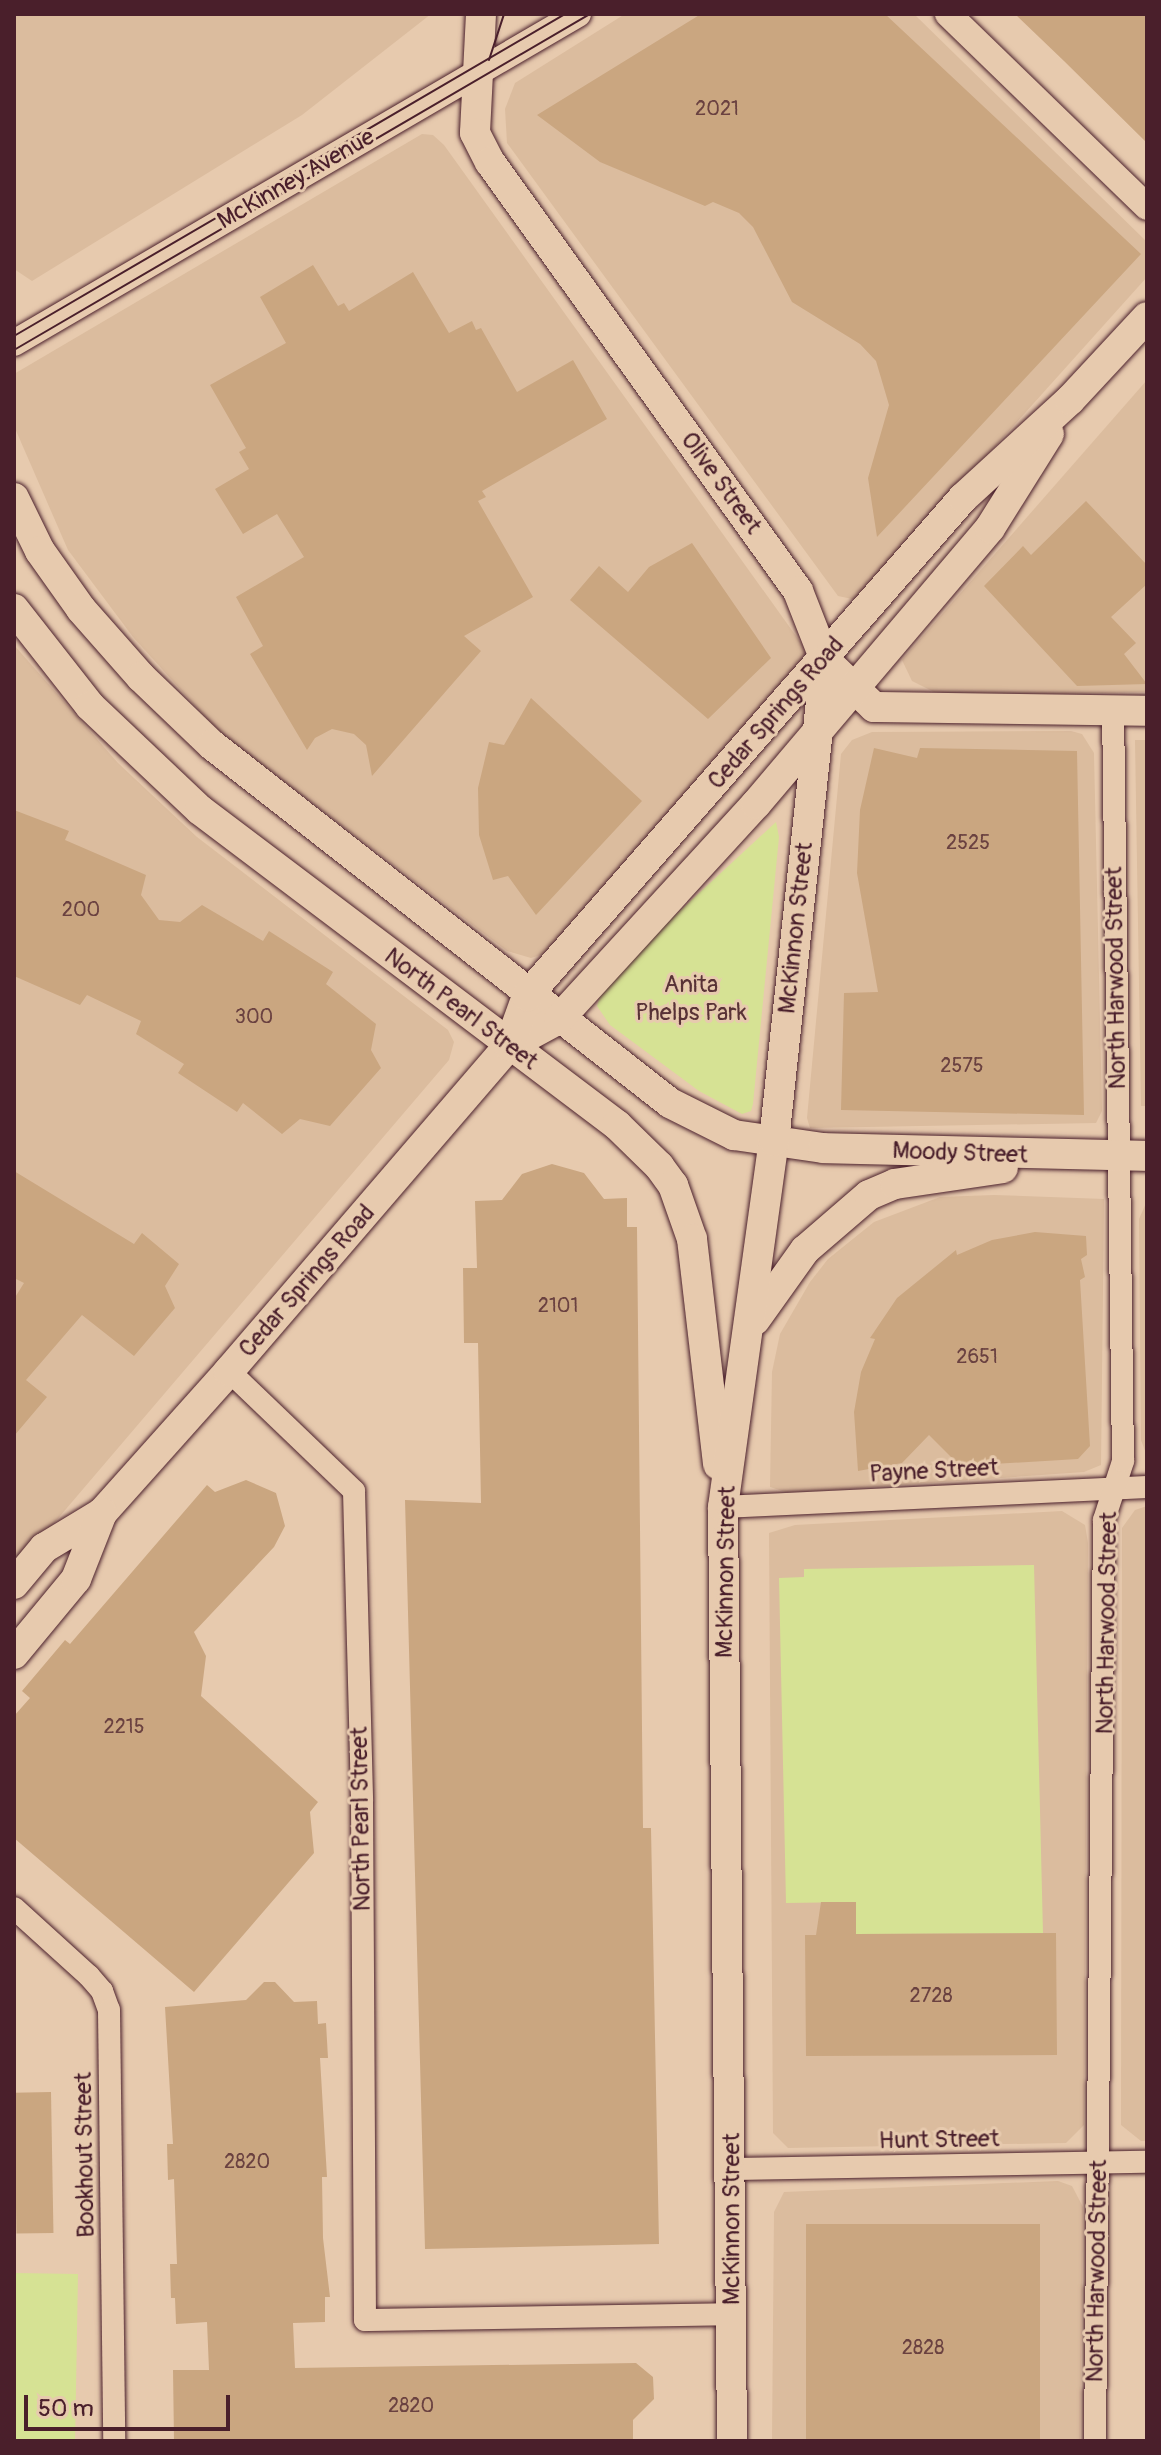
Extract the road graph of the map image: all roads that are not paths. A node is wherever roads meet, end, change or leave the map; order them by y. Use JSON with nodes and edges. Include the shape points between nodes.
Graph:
{"nodes":[{"id":1,"x":481,"y":14,"type":"edge"},
{"id":2,"x":578,"y":14,"type":"edge"},
{"id":3,"x":948,"y":14,"type":"edge"},
{"id":4,"x":476,"y":73,"type":"junction"},
{"id":5,"x":1147,"y":207,"type":"edge"},
{"id":6,"x":1147,"y":317,"type":"edge"},
{"id":7,"x":14,"y":343,"type":"edge"},
{"id":8,"x":1070,"y":400,"type":"junction"},
{"id":9,"x":14,"y":498,"type":"edge"},
{"id":10,"x":14,"y":609,"type":"edge"},
{"id":11,"x":825,"y":660,"type":"junction"},
{"id":12,"x":865,"y":697,"type":"junction"},
{"id":13,"x":1113,"y":711,"type":"junction"},
{"id":14,"x":1147,"y":711,"type":"edge"},
{"id":15,"x":816,"y":735,"type":"junction"},
{"id":16,"x":527,"y":996,"type":"junction"},
{"id":17,"x":559,"y":1019,"type":"junction"},
{"id":18,"x":509,"y":1046,"type":"junction"},
{"id":19,"x":774,"y":1141,"type":"junction"},
{"id":20,"x":1034,"y":1155,"type":"junction"},
{"id":21,"x":1132,"y":1156,"type":"edge"},
{"id":22,"x":749,"y":1329,"type":"junction"},
{"id":23,"x":229,"y":1371,"type":"junction"},
{"id":24,"x":1147,"y":1487,"type":"edge"},
{"id":25,"x":1112,"y":1489,"type":"junction"},
{"id":26,"x":723,"y":1507,"type":"junction"},
{"id":27,"x":102,"y":1513,"type":"junction"},
{"id":28,"x":14,"y":1584,"type":"edge"},
{"id":29,"x":14,"y":1654,"type":"edge"},
{"id":30,"x":14,"y":1908,"type":"edge"},
{"id":31,"x":1147,"y":2162,"type":"edge"},
{"id":32,"x":1097,"y":2163,"type":"junction"},
{"id":33,"x":732,"y":2169,"type":"junction"},
{"id":34,"x":732,"y":2314,"type":"junction"},
{"id":35,"x":114,"y":2441,"type":"edge"},
{"id":36,"x":732,"y":2441,"type":"edge"},
{"id":37,"x":1095,"y":2441,"type":"edge"}],
"edges":[{"from":1,"to":4,"type":"main road","name":"Olive Street"},
{"from":2,"to":4,"type":"street","name":"McKinney Avenue"},
{"from":3,"to":5,"type":"street"},
{"from":4,"to":7,"type":"street","name":"McKinney Avenue"},
{"from":4,"to":11,"type":"main road","name":"Olive Street","via":[[475,133],[490,162],[798,591]]},
{"from":6,"to":8,"type":"main road","name":"Cedar Springs Road"},
{"from":8,"to":11,"type":"main road","name":"Cedar Springs Road","via":[[963,498]]},
{"from":8,"to":12,"type":"main road","name":"Cedar Springs Road","via":[[990,528]]},
{"from":9,"to":16,"type":"main road","via":[[40,551],[141,677],[272,796]]},
{"from":10,"to":18,"type":"main road","name":"North Pearl Street","via":[[90,706],[200,810]]},
{"from":11,"to":12,"type":"main road","name":"Olive Street"},
{"from":11,"to":15,"type":"main road","name":"McKinnon Street"},
{"from":11,"to":16,"type":"main road","name":"Cedar Springs Road"},
{"from":12,"to":13,"type":"main road"},
{"from":12,"to":15,"type":"main road","name":"Cedar Springs Road"},
{"from":13,"to":14,"type":"main road"},
{"from":13,"to":21,"type":"street","name":"North Harwood Street"},
{"from":15,"to":17,"type":"main road","name":"Cedar Springs Road"},
{"from":15,"to":19,"type":"main road","name":"McKinnon Street"},
{"from":16,"to":17,"type":"main road"},
{"from":16,"to":18,"type":"main road","name":"Cedar Springs Road"},
{"from":17,"to":18,"type":"main road","name":"Cedar Springs Road"},
{"from":17,"to":19,"type":"main road","via":[[670,1103],[734,1135]]},
{"from":18,"to":23,"type":"main road","name":"Cedar Springs Road"},
{"from":18,"to":26,"type":"main road","name":"North Pearl Street","via":[[617,1125],[673,1185],[692,1239]]},
{"from":19,"to":20,"type":"main road","name":"Moody Street","via":[[823,1148]]},
{"from":19,"to":22,"type":"main road","name":"McKinnon Street"},
{"from":20,"to":21,"type":"main road","name":"Moody Street"},
{"from":20,"to":22,"type":"main road","via":[[1007,1167],[895,1184],[869,1195],[805,1250]]},
{"from":21,"to":25,"type":"street","name":"North Harwood Street","via":[[1123,1461]]},
{"from":22,"to":26,"type":"main road","name":"McKinnon Street"},
{"from":23,"to":27,"type":"main road","name":"Cedar Springs Road"},
{"from":23,"to":34,"type":"street","name":"North Pearl Street","via":[[354,1491],[365,2320]]},
{"from":24,"to":25,"type":"street","name":"Payne Street"},
{"from":25,"to":26,"type":"street","name":"Payne Street"},
{"from":25,"to":32,"type":"street","name":"North Harwood Street","via":[[1104,1520]]},
{"from":26,"to":33,"type":"main road","name":"McKinnon Street"},
{"from":27,"to":28,"type":"main road","name":"Cedar Springs Road","via":[[44,1548]]},
{"from":27,"to":29,"type":"main road","name":"Cedar Springs Road","via":[[76,1579]]},
{"from":30,"to":35,"type":"street","name":"Bookhout Street","via":[[89,1976],[109,2010]]},
{"from":31,"to":32,"type":"street","name":"Hunt Street"},
{"from":32,"to":33,"type":"street","name":"Hunt Street"},
{"from":32,"to":37,"type":"street","name":"North Harwood Street"},
{"from":33,"to":34,"type":"main road","name":"McKinnon Street"},
{"from":34,"to":36,"type":"main road","name":"McKinnon Street"}]}
